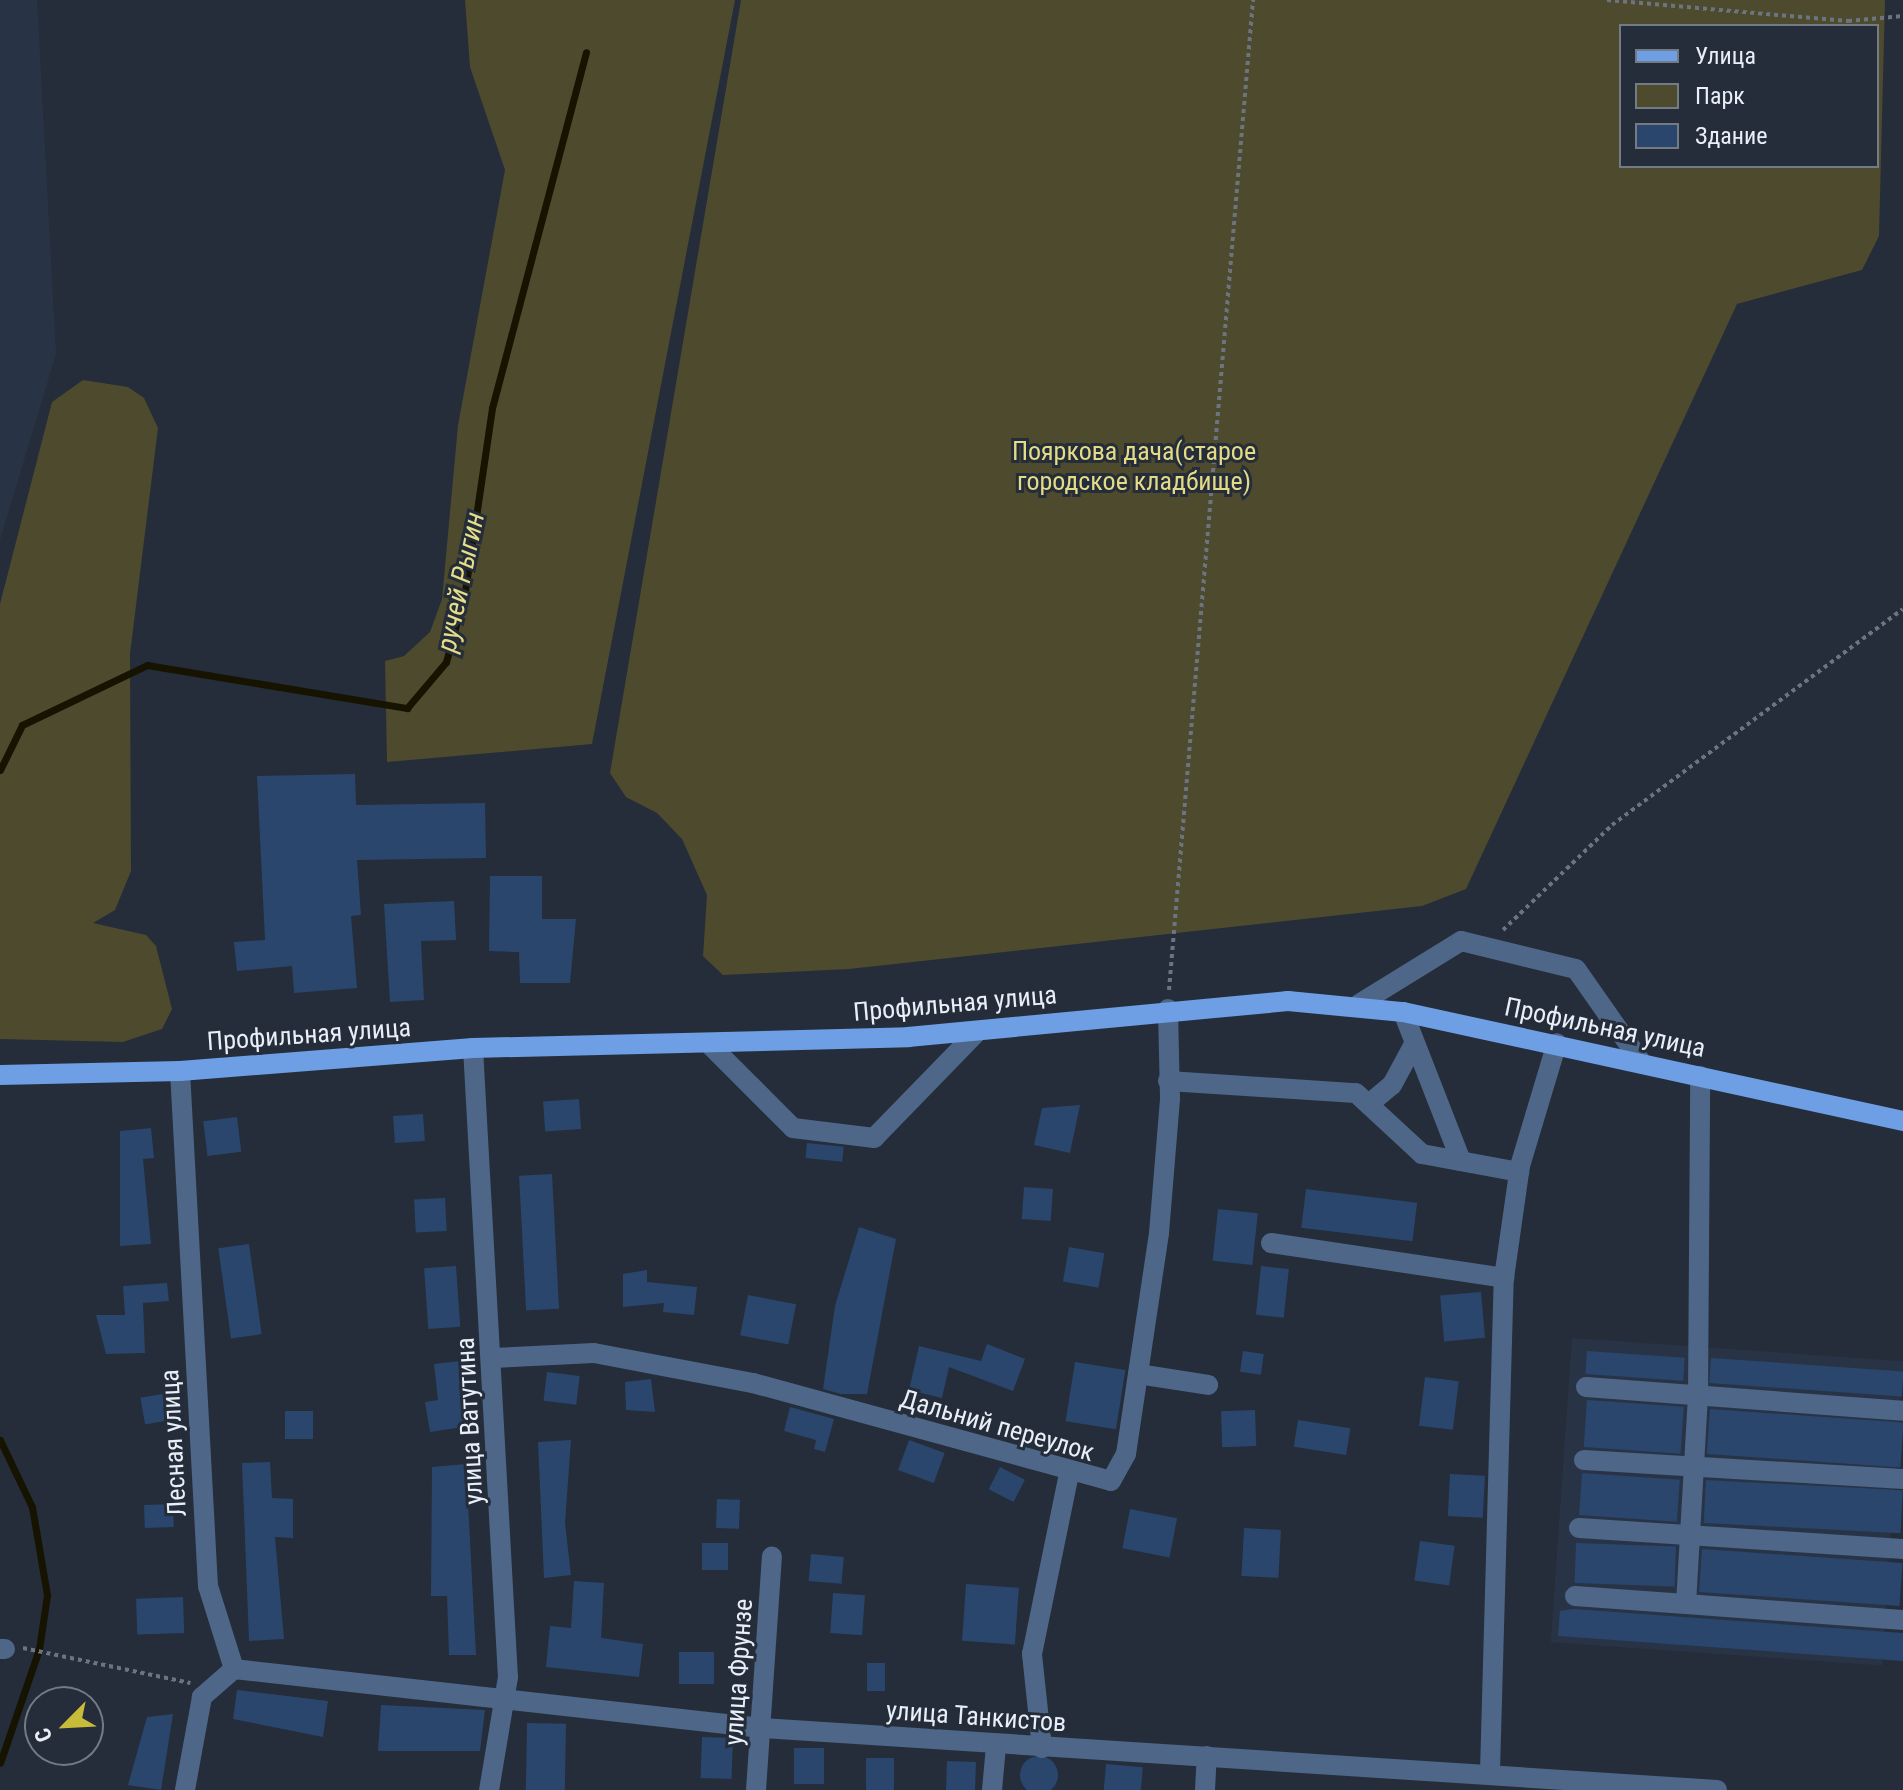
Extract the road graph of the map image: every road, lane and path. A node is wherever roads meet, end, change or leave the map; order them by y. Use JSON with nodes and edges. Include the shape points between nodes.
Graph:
{"nodes":[{"id":1,"x":1253,"y":0,"type":"edge"},
{"id":2,"x":1607,"y":0,"type":"edge"},
{"id":3,"x":1903,"y":16,"type":"edge"},
{"id":4,"x":1903,"y":609,"type":"edge"},
{"id":5,"x":1485,"y":947,"type":"junction"},
{"id":6,"x":1359,"y":1004,"type":"junction"},
{"id":7,"x":1168,"y":1009,"type":"junction"},
{"id":8,"x":1403,"y":1012,"type":"junction"},
{"id":9,"x":977,"y":1032,"type":"junction"},
{"id":10,"x":1557,"y":1043,"type":"junction"},
{"id":11,"x":711,"y":1046,"type":"junction"},
{"id":12,"x":1413,"y":1046,"type":"junction"},
{"id":13,"x":473,"y":1048,"type":"junction"},
{"id":14,"x":1641,"y":1062,"type":"junction"},
{"id":15,"x":180,"y":1071,"type":"junction"},
{"id":16,"x":0,"y":1075,"type":"edge"},
{"id":17,"x":1700,"y":1076,"type":"junction"},
{"id":18,"x":1168,"y":1081,"type":"junction"},
{"id":19,"x":1369,"y":1104,"type":"junction"},
{"id":20,"x":1903,"y":1121,"type":"edge"},
{"id":21,"x":1461,"y":1161,"type":"junction"},
{"id":22,"x":1519,"y":1172,"type":"junction"},
{"id":23,"x":1271,"y":1243,"type":"dead end"},
{"id":24,"x":1504,"y":1278,"type":"junction"},
{"id":25,"x":493,"y":1358,"type":"junction"},
{"id":26,"x":1138,"y":1374,"type":"junction"},
{"id":27,"x":1208,"y":1385,"type":"dead end"},
{"id":28,"x":1586,"y":1387,"type":"dead end"},
{"id":29,"x":1698,"y":1395,"type":"junction"},
{"id":30,"x":1903,"y":1411,"type":"edge"},
{"id":31,"x":1584,"y":1460,"type":"dead end"},
{"id":32,"x":1694,"y":1463,"type":"junction"},
{"id":33,"x":1069,"y":1474,"type":"junction"},
{"id":34,"x":1903,"y":1479,"type":"edge"},
{"id":35,"x":1579,"y":1528,"type":"dead end"},
{"id":36,"x":1690,"y":1534,"type":"junction"},
{"id":37,"x":1903,"y":1549,"type":"edge"},
{"id":38,"x":772,"y":1557,"type":"dead end"},
{"id":39,"x":1575,"y":1596,"type":"dead end"},
{"id":40,"x":1686,"y":1604,"type":"junction"},
{"id":41,"x":1903,"y":1620,"type":"edge"},
{"id":42,"x":3,"y":1649,"type":"edge"},
{"id":43,"x":234,"y":1669,"type":"junction"},
{"id":44,"x":208,"y":1686,"type":"junction"},
{"id":45,"x":507,"y":1698,"type":"junction"},
{"id":46,"x":762,"y":1728,"type":"junction"},
{"id":47,"x":996,"y":1746,"type":"junction"},
{"id":48,"x":1042,"y":1748,"type":"junction"},
{"id":49,"x":1207,"y":1756,"type":"junction"},
{"id":50,"x":1490,"y":1771,"type":"junction"},
{"id":51,"x":185,"y":1790,"type":"edge"},
{"id":52,"x":489,"y":1790,"type":"edge"},
{"id":53,"x":756,"y":1790,"type":"edge"},
{"id":54,"x":992,"y":1790,"type":"edge"},
{"id":55,"x":1205,"y":1790,"type":"edge"},
{"id":56,"x":1717,"y":1790,"type":"edge"}],
"edges":[{"from":1,"to":7,"type":"path"},
{"from":2,"to":3,"type":"path","via":[[1848,21]]},
{"from":4,"to":5,"type":"path","via":[[1612,825]]},
{"from":5,"to":6,"type":"street","via":[[1461,941]]},
{"from":5,"to":14,"type":"street","via":[[1576,969]]},
{"from":6,"to":7,"type":"main road","name":"Профильная улица"},
{"from":6,"to":8,"type":"main road","name":"Профильная улица"},
{"from":7,"to":9,"type":"main road","name":"Профильная улица"},
{"from":7,"to":18,"type":"street","name":"Дальний переулок"},
{"from":8,"to":10,"type":"main road","name":"Профильная улица"},
{"from":8,"to":12,"type":"street"},
{"from":9,"to":11,"type":"main road","name":"Профильная улица"},
{"from":9,"to":11,"type":"street","via":[[874,1138],[793,1128]]},
{"from":10,"to":14,"type":"main road","name":"Профильная улица"},
{"from":10,"to":22,"type":"street"},
{"from":11,"to":13,"type":"main road","name":"Профильная улица"},
{"from":12,"to":19,"type":"street","via":[[1392,1085]]},
{"from":12,"to":21,"type":"street"},
{"from":13,"to":15,"type":"main road","name":"Профильная улица"},
{"from":13,"to":25,"type":"street","name":"улица Ватутина"},
{"from":14,"to":17,"type":"main road","name":"Профильная улица"},
{"from":15,"to":16,"type":"main road","name":"Профильная улица"},
{"from":15,"to":43,"type":"street","name":"Лесная улица","via":[[208,1586]]},
{"from":17,"to":20,"type":"main road","name":"Профильная улица"},
{"from":17,"to":29,"type":"street"},
{"from":18,"to":19,"type":"street","via":[[1356,1093]]},
{"from":18,"to":26,"type":"street","name":"Дальний переулок","via":[[1159,1233]]},
{"from":19,"to":21,"type":"street","via":[[1400,1140],[1422,1154]]},
{"from":21,"to":22,"type":"street"},
{"from":22,"to":24,"type":"street"},
{"from":23,"to":24,"type":"street"},
{"from":24,"to":50,"type":"street"},
{"from":25,"to":33,"type":"street","name":"Дальний переулок","via":[[594,1353],[753,1383]]},
{"from":25,"to":45,"type":"street","name":"улица Ватутина"},
{"from":26,"to":27,"type":"street"},
{"from":26,"to":33,"type":"street","name":"Дальний переулок","via":[[1118,1474],[1096,1482]]},
{"from":28,"to":29,"type":"street"},
{"from":29,"to":30,"type":"street"},
{"from":29,"to":32,"type":"street"},
{"from":31,"to":32,"type":"street"},
{"from":32,"to":34,"type":"street"},
{"from":32,"to":36,"type":"street"},
{"from":33,"to":48,"type":"street","via":[[1032,1654]]},
{"from":35,"to":36,"type":"street"},
{"from":36,"to":37,"type":"street"},
{"from":36,"to":40,"type":"street"},
{"from":38,"to":46,"type":"street","name":"улица Фрунзе"},
{"from":39,"to":40,"type":"street"},
{"from":40,"to":41,"type":"street"},
{"from":42,"to":44,"type":"path","via":[[82,1655]]},
{"from":43,"to":44,"type":"street"},
{"from":43,"to":45,"type":"street","name":"улица Танкистов"},
{"from":44,"to":51,"type":"street"},
{"from":45,"to":46,"type":"street","name":"улица Танкистов"},
{"from":45,"to":52,"type":"street","name":"улица Ватутина"},
{"from":46,"to":47,"type":"street","name":"улица Танкистов"},
{"from":46,"to":53,"type":"street","name":"улица Фрунзе"},
{"from":47,"to":48,"type":"street","name":"улица Танкистов"},
{"from":47,"to":54,"type":"street"},
{"from":48,"to":49,"type":"street","name":"улица Танкистов"},
{"from":49,"to":50,"type":"street","name":"улица Танкистов"},
{"from":49,"to":55,"type":"street"},
{"from":50,"to":56,"type":"street","name":"улица Танкистов"}]}
